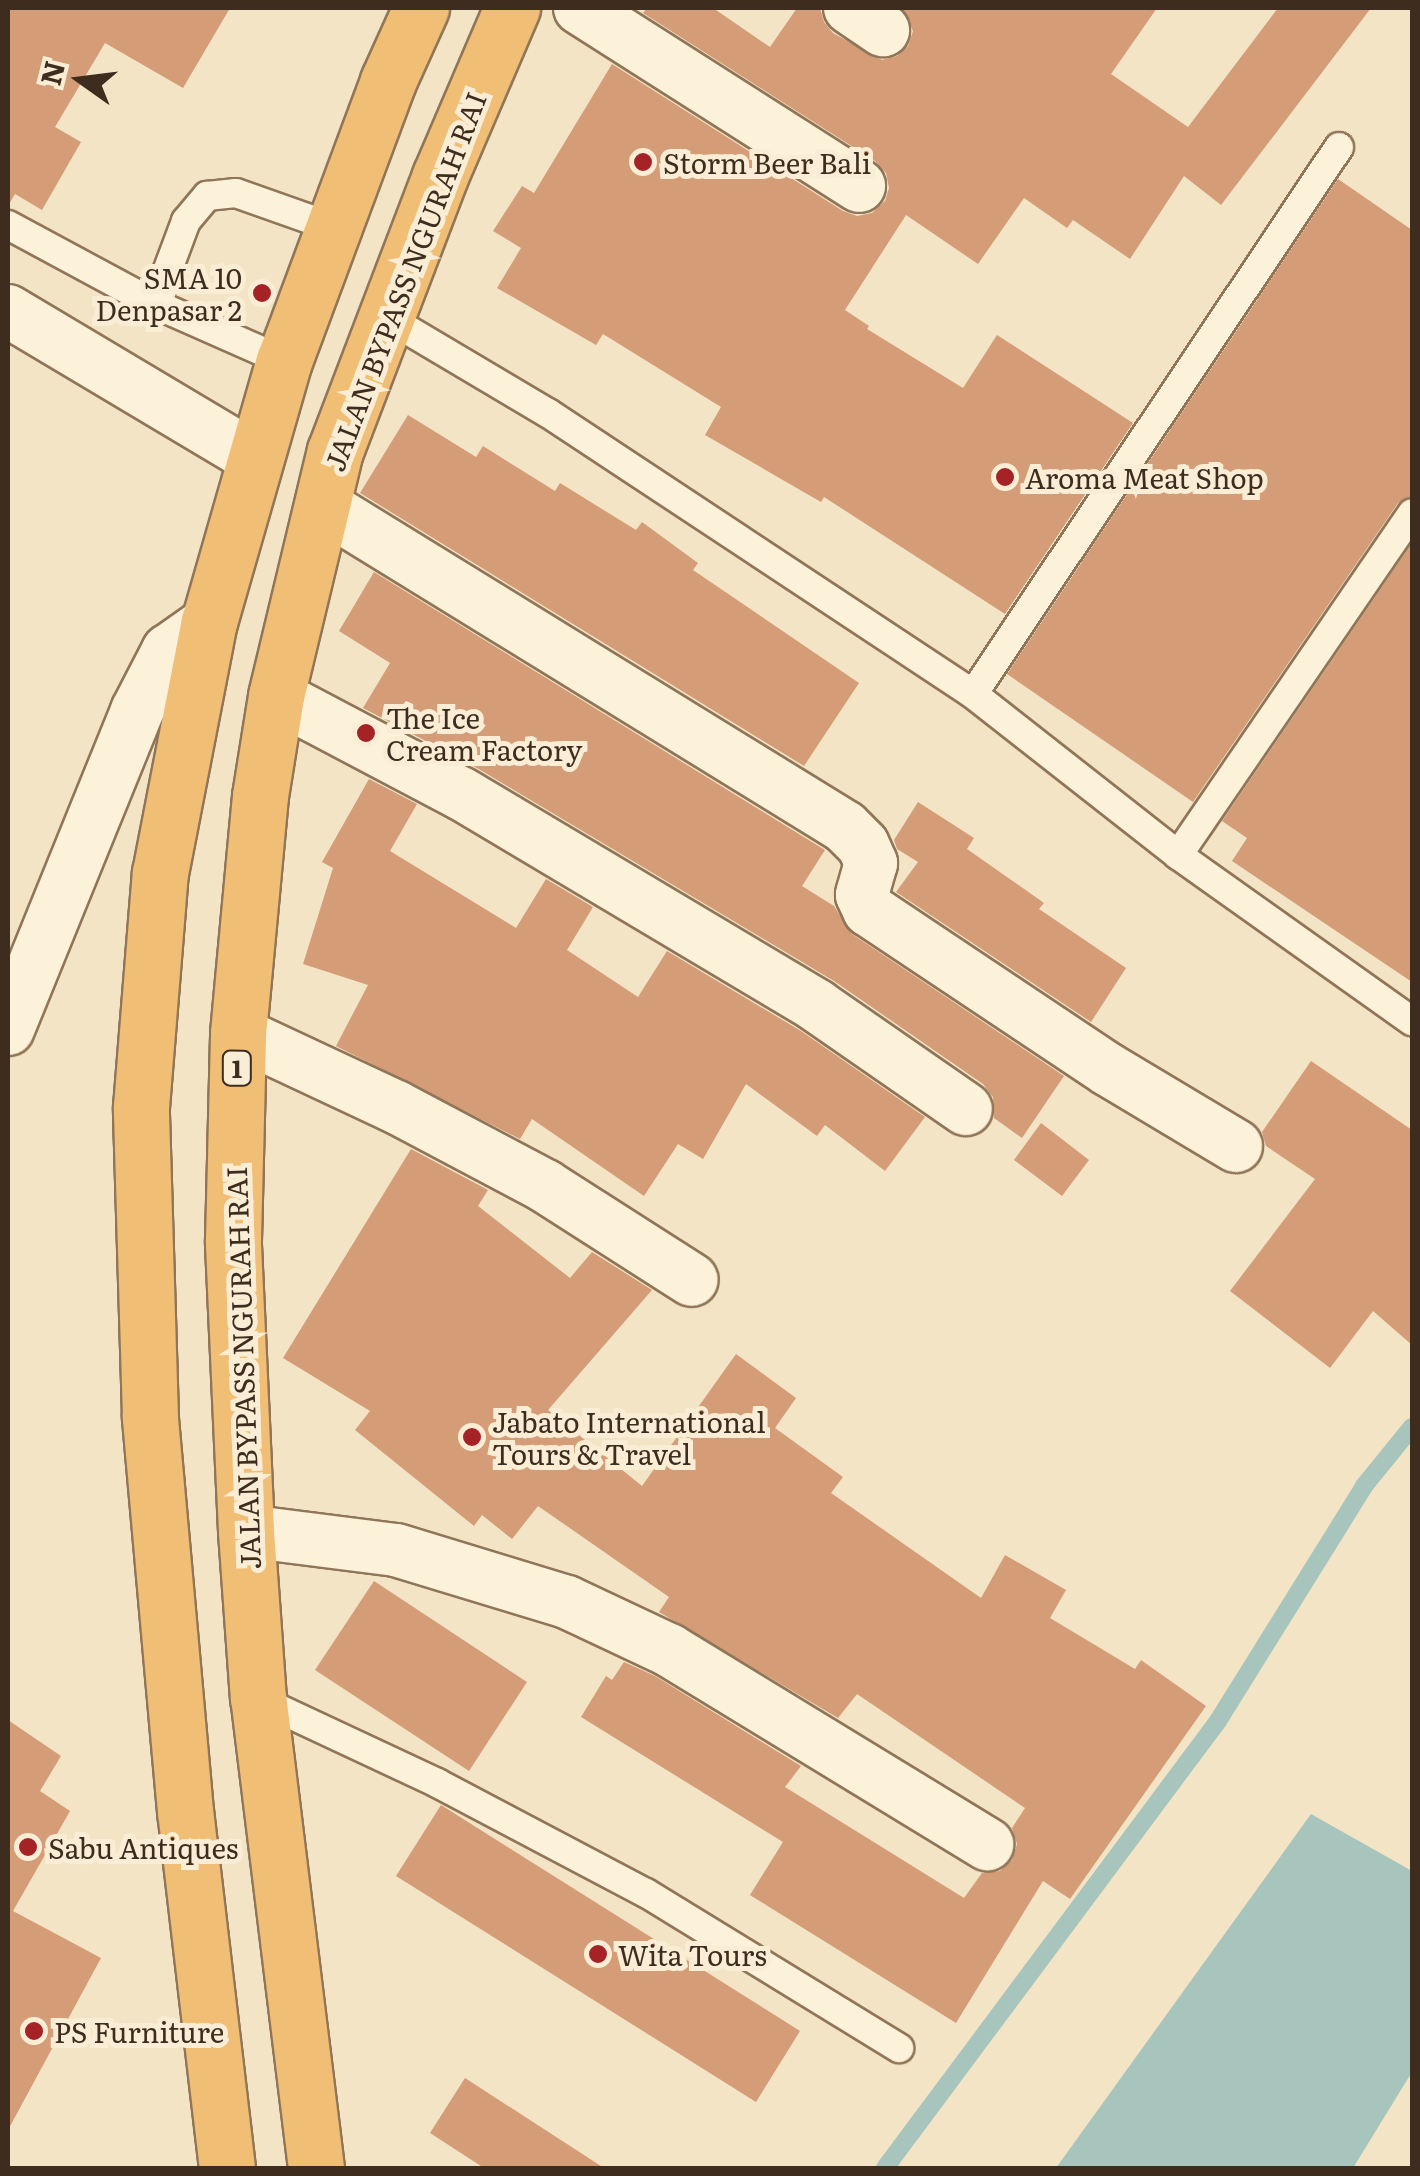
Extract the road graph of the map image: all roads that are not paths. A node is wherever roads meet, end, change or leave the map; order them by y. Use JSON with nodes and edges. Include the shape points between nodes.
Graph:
{"nodes":[{"id":1,"x":421,"y":8,"type":"edge"},
{"id":2,"x":512,"y":8,"type":"edge"},
{"id":3,"x":580,"y":8,"type":"edge"},
{"id":4,"x":1339,"y":147,"type":"dead end"},
{"id":5,"x":859,"y":186,"type":"dead end"},
{"id":6,"x":8,"y":225,"type":"edge"},
{"id":7,"x":332,"y":227,"type":"junction"},
{"id":8,"x":155,"y":304,"type":"junction"},
{"id":9,"x":8,"y":311,"type":"edge"},
{"id":10,"x":386,"y":316,"type":"junction"},
{"id":11,"x":284,"y":360,"type":"junction"},
{"id":12,"x":256,"y":459,"type":"junction"},
{"id":13,"x":322,"y":505,"type":"junction"},
{"id":14,"x":1412,"y":513,"type":"edge"},
{"id":15,"x":209,"y":622,"type":"junction"},
{"id":16,"x":973,"y":694,"type":"junction"},
{"id":17,"x":276,"y":696,"type":"junction"},
{"id":18,"x":1178,"y":855,"type":"junction"},
{"id":19,"x":1412,"y":1021,"type":"edge"},
{"id":20,"x":8,"y":1029,"type":"edge"},
{"id":21,"x":238,"y":1033,"type":"junction"},
{"id":22,"x":966,"y":1109,"type":"dead end"},
{"id":23,"x":1236,"y":1146,"type":"dead end"},
{"id":24,"x":692,"y":1280,"type":"dead end"},
{"id":25,"x":246,"y":1531,"type":"junction"},
{"id":26,"x":258,"y":1698,"type":"junction"},
{"id":27,"x":986,"y":1844,"type":"dead end"},
{"id":28,"x":900,"y":2048,"type":"dead end"},
{"id":29,"x":227,"y":2168,"type":"edge"},
{"id":30,"x":316,"y":2168,"type":"edge"}],
"edges":[{"from":1,"to":7,"type":"highway"},
{"from":2,"to":10,"type":"highway","name":"JALAN BYPASS NGURAH RAI","number":"1"},
{"from":3,"to":5,"type":"street"},
{"from":4,"to":16,"type":"lane"},
{"from":6,"to":8,"type":"lane"},
{"from":7,"to":8,"type":"lane","via":[[236,193],[207,196],[186,220]]},
{"from":7,"to":11,"type":"highway"},
{"from":8,"to":11,"type":"lane"},
{"from":9,"to":12,"type":"street"},
{"from":10,"to":13,"type":"highway","name":"JALAN BYPASS NGURAH RAI","number":"1","via":[[335,451]]},
{"from":10,"to":16,"type":"lane","via":[[548,412]]},
{"from":11,"to":12,"type":"highway"},
{"from":12,"to":15,"type":"highway"},
{"from":13,"to":17,"type":"highway","name":"JALAN BYPASS NGURAH RAI","number":"1"},
{"from":13,"to":23,"type":"street","via":[[844,827],[871,862],[862,896],[869,910]]},
{"from":14,"to":18,"type":"lane"},
{"from":15,"to":20,"type":"street","via":[[168,651],[136,711]]},
{"from":15,"to":29,"type":"highway","via":[[160,873],[141,1108],[150,1417],[185,1811]]},
{"from":16,"to":18,"type":"lane"},
{"from":17,"to":21,"type":"highway","name":"JALAN BYPASS NGURAH RAI","number":"1"},
{"from":17,"to":22,"type":"street","via":[[462,794],[817,1006]]},
{"from":18,"to":19,"type":"lane"},
{"from":21,"to":24,"type":"street","via":[[545,1186]]},
{"from":21,"to":25,"type":"highway","name":"JALAN BYPASS NGURAH RAI","number":"1","via":[[232,1240]]},
{"from":25,"to":26,"type":"highway","name":"JALAN BYPASS NGURAH RAI","number":"1"},
{"from":25,"to":27,"type":"street","via":[[396,1550],[567,1602],[669,1650]]},
{"from":26,"to":28,"type":"lane","via":[[646,1892]]},
{"from":26,"to":30,"type":"highway","name":"JALAN BYPASS NGURAH RAI","number":"1"}]}
